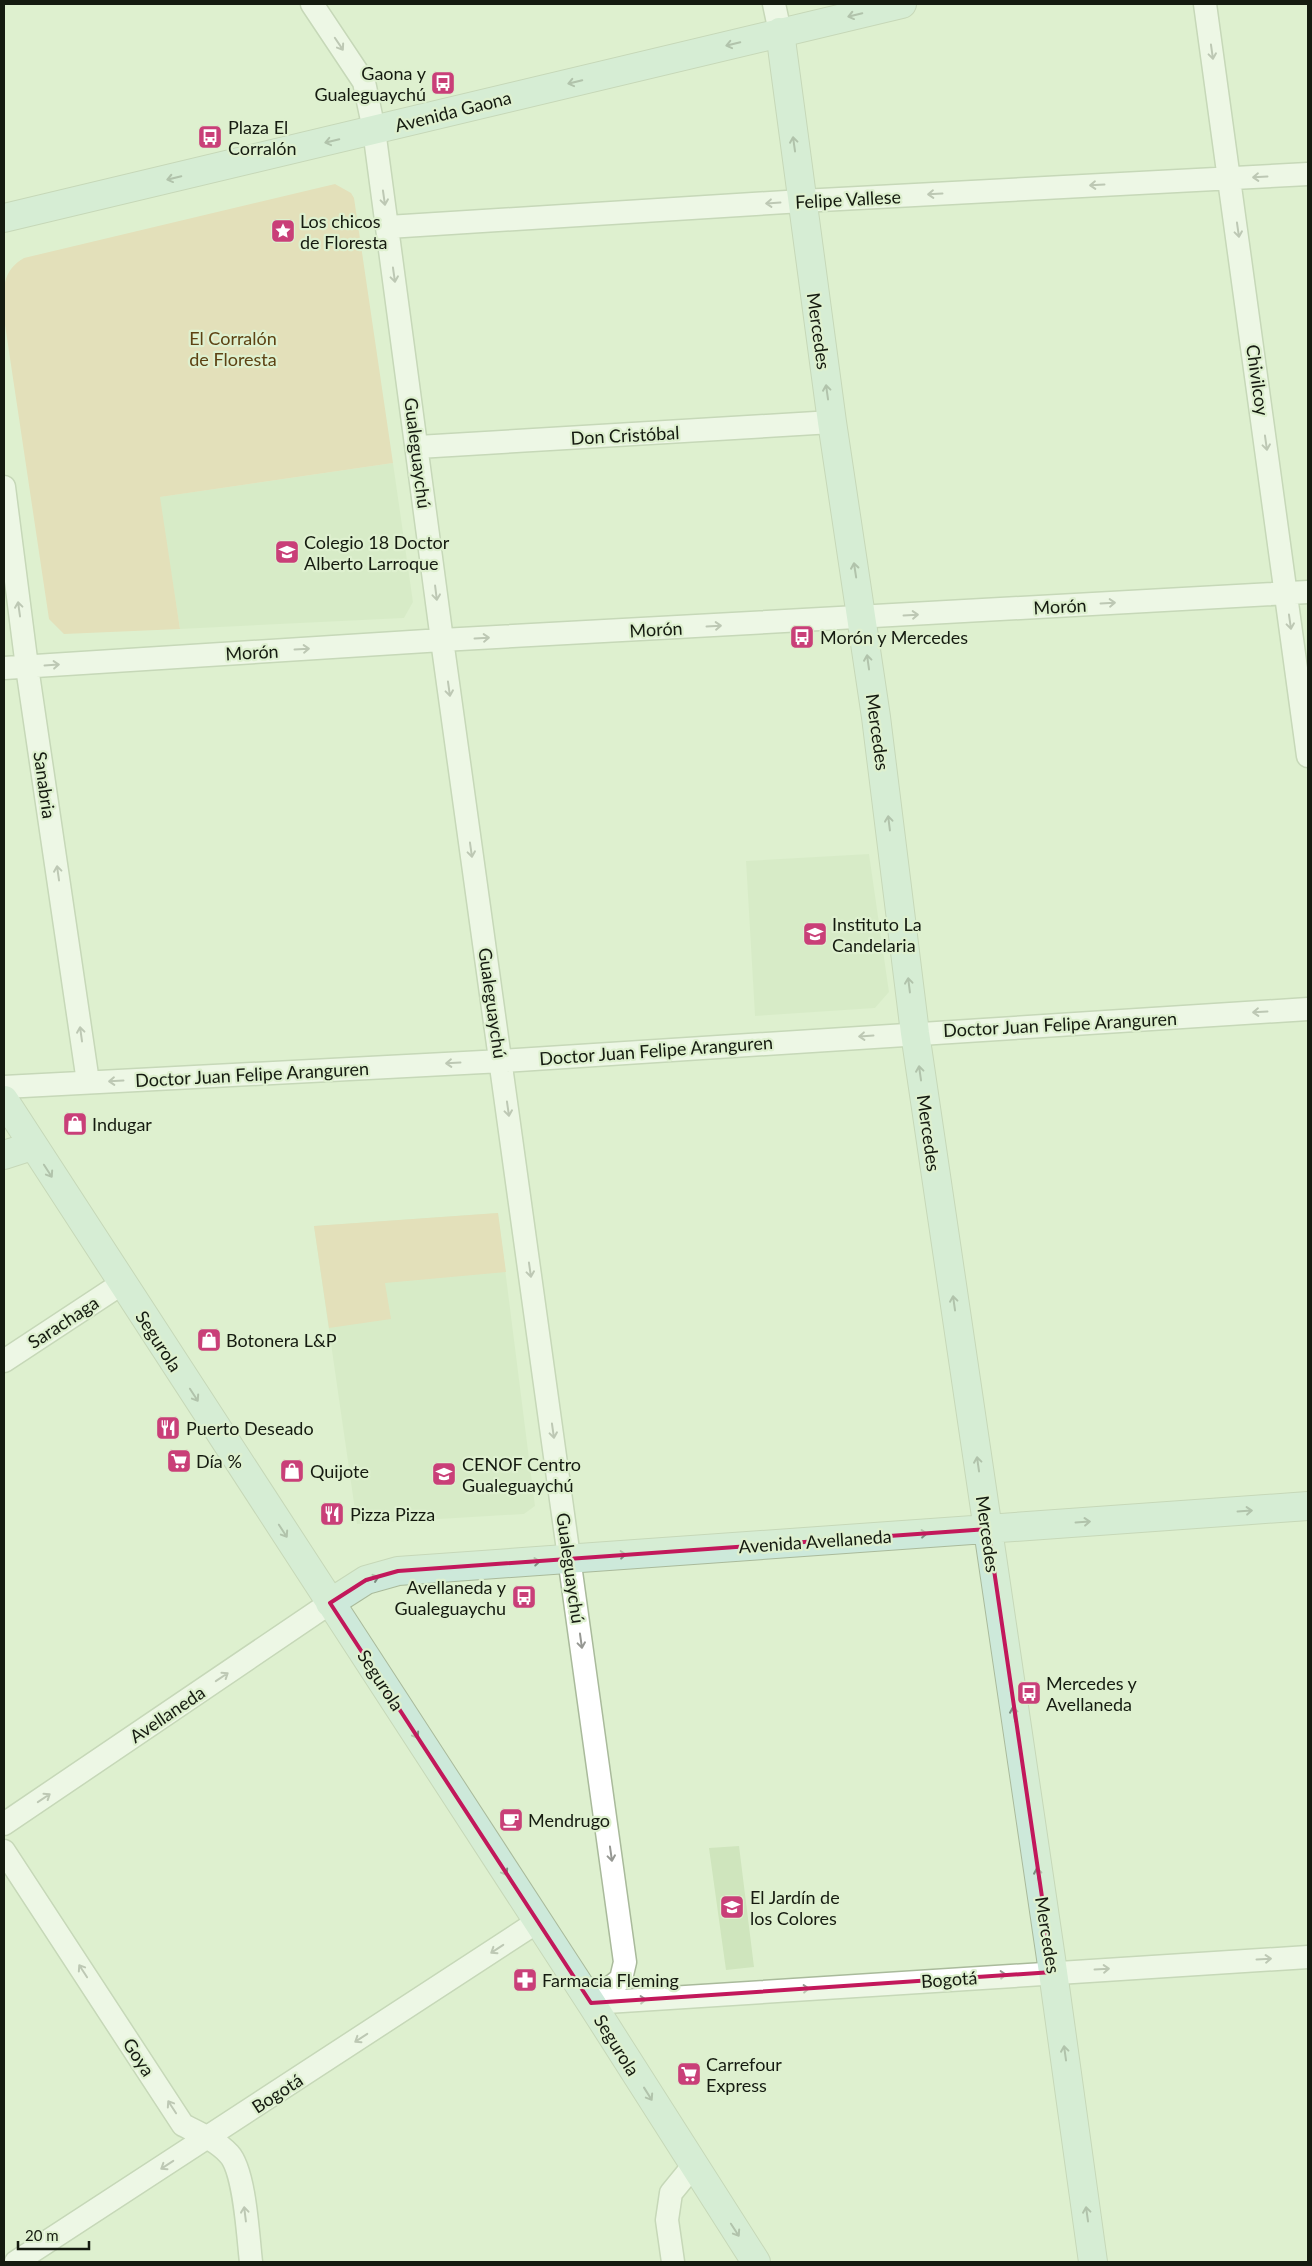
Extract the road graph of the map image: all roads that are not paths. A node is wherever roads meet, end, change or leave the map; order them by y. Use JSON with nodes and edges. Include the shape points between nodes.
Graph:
{"nodes":[{"id":1,"x":312,"y":4,"type":"edge"},
{"id":2,"x":774,"y":4,"type":"edge"},
{"id":3,"x":902,"y":4,"type":"edge"},
{"id":4,"x":1206,"y":4,"type":"edge"},
{"id":5,"x":780,"y":32,"type":"junction"},
{"id":6,"x":374,"y":130,"type":"junction"},
{"id":7,"x":1308,"y":174,"type":"edge"},
{"id":8,"x":1230,"y":178,"type":"junction"},
{"id":9,"x":802,"y":201,"type":"junction"},
{"id":10,"x":4,"y":218,"type":"edge"},
{"id":11,"x":388,"y":227,"type":"junction"},
{"id":12,"x":832,"y":422,"type":"junction"},
{"id":13,"x":418,"y":447,"type":"junction"},
{"id":14,"x":4,"y":487,"type":"edge"},
{"id":15,"x":1297,"y":592,"type":"edge"},
{"id":16,"x":862,"y":618,"type":"junction"},
{"id":17,"x":442,"y":640,"type":"junction"},
{"id":18,"x":27,"y":667,"type":"junction"},
{"id":19,"x":4,"y":668,"type":"edge"},
{"id":20,"x":1308,"y":756,"type":"edge"},
{"id":21,"x":1308,"y":1010,"type":"edge"},
{"id":22,"x":915,"y":1033,"type":"junction"},
{"id":23,"x":502,"y":1061,"type":"junction"},
{"id":24,"x":88,"y":1082,"type":"junction"},
{"id":25,"x":4,"y":1087,"type":"edge"},
{"id":26,"x":4,"y":1100,"type":"edge"},
{"id":27,"x":32,"y":1146,"type":"junction"},
{"id":28,"x":4,"y":1155,"type":"edge"},
{"id":29,"x":121,"y":1284,"type":"junction"},
{"id":30,"x":4,"y":1361,"type":"edge"},
{"id":31,"x":1308,"y":1506,"type":"edge"},
{"id":32,"x":988,"y":1529,"type":"junction"},
{"id":33,"x":570,"y":1558,"type":"junction"},
{"id":34,"x":330,"y":1604,"type":"junction"},
{"id":35,"x":4,"y":1824,"type":"edge"},
{"id":36,"x":4,"y":1851,"type":"edge"},
{"id":37,"x":537,"y":1922,"type":"junction"},
{"id":38,"x":1308,"y":1956,"type":"edge"},
{"id":39,"x":1053,"y":1972,"type":"junction"},
{"id":40,"x":591,"y":2004,"type":"junction"},
{"id":41,"x":208,"y":2138,"type":"junction"},
{"id":42,"x":693,"y":2166,"type":"junction"},
{"id":43,"x":16,"y":2262,"type":"edge"},
{"id":44,"x":251,"y":2262,"type":"edge"},
{"id":45,"x":673,"y":2262,"type":"edge"},
{"id":46,"x":756,"y":2262,"type":"edge"},
{"id":47,"x":1093,"y":2262,"type":"edge"}],
"edges":[{"from":1,"to":6,"type":"street","name":"Gualeguaychú","one_way":true,"via":[[364,82]]},
{"from":2,"to":5,"type":"street","name":"Mercedes"},
{"from":3,"to":5,"type":"street","name":"Avenida Gaona","one_way":true},
{"from":4,"to":8,"type":"street","name":"Chivilcoy","one_way":true},
{"from":5,"to":6,"type":"street","name":"Avenida Gaona","one_way":true},
{"from":9,"to":5,"type":"street","name":"Mercedes","one_way":true},
{"from":6,"to":10,"type":"street","name":"Avenida Gaona","one_way":true},
{"from":6,"to":11,"type":"street","name":"Gualeguaychú","one_way":true},
{"from":7,"to":8,"type":"street","name":"Felipe Vallese","one_way":true},
{"from":8,"to":9,"type":"street","name":"Felipe Vallese","one_way":true},
{"from":8,"to":15,"type":"street","name":"Chivilcoy","one_way":true},
{"from":9,"to":11,"type":"street","name":"Felipe Vallese","one_way":true},
{"from":12,"to":9,"type":"street","name":"Mercedes","one_way":true},
{"from":11,"to":13,"type":"street","name":"Gualeguaychú","one_way":true},
{"from":12,"to":13,"type":"street","name":"Don Cristóbal"},
{"from":16,"to":12,"type":"street","name":"Mercedes","one_way":true},
{"from":13,"to":17,"type":"street","name":"Gualeguaychú","one_way":true},
{"from":18,"to":14,"type":"street","name":"Sanabria","one_way":true},
{"from":16,"to":15,"type":"street","name":"Morón","one_way":true},
{"from":15,"to":20,"type":"street","name":"Chivilcoy","one_way":true},
{"from":17,"to":16,"type":"street","name":"Morón","one_way":true},
{"from":22,"to":16,"type":"street","name":"Mercedes","one_way":true},
{"from":18,"to":17,"type":"street","name":"Morón","one_way":true},
{"from":17,"to":23,"type":"street","name":"Gualeguaychú","one_way":true},
{"from":18,"to":19,"type":"street","name":"Morón"},
{"from":24,"to":18,"type":"street","name":"Sanabria","one_way":true},
{"from":21,"to":22,"type":"street","name":"Doctor Juan Felipe Aranguren","one_way":true},
{"from":22,"to":23,"type":"street","name":"Doctor Juan Felipe Aranguren","one_way":true},
{"from":32,"to":22,"type":"street","name":"Mercedes","one_way":true},
{"from":23,"to":24,"type":"street","name":"Doctor Juan Felipe Aranguren","one_way":true},
{"from":23,"to":33,"type":"street","name":"Gualeguaychú","one_way":true},
{"from":24,"to":25,"type":"street","name":"Doctor Juan Felipe Aranguren"},
{"from":26,"to":27,"type":"street","name":"Segurola"},
{"from":27,"to":28,"type":"street"},
{"from":27,"to":29,"type":"street","name":"Segurola","one_way":true},
{"from":29,"to":30,"type":"street","name":"Sarachaga"},
{"from":29,"to":34,"type":"street","name":"Segurola","one_way":true},
{"from":32,"to":31,"type":"street","name":"Avenida Avellaneda","one_way":true},
{"from":33,"to":32,"type":"street","name":"Avenida Avellaneda","one_way":true},
{"from":39,"to":32,"type":"street","name":"Mercedes","one_way":true},
{"from":34,"to":33,"type":"street","name":"Avenida Avellaneda","one_way":true,"via":[[366,1580],[398,1571]]},
{"from":33,"to":40,"type":"street","name":"Gualeguaychú","one_way":true,"via":[[626,1962],[620,1979]]},
{"from":35,"to":34,"type":"street","name":"Avellaneda","one_way":true},
{"from":34,"to":37,"type":"street","name":"Segurola","one_way":true},
{"from":41,"to":36,"type":"street","name":"Goya","one_way":true,"via":[[183,2125]]},
{"from":37,"to":40,"type":"street","name":"Segurola"},
{"from":37,"to":41,"type":"street","name":"Bogotá","one_way":true},
{"from":39,"to":38,"type":"street","name":"Bogotá","one_way":true},
{"from":40,"to":39,"type":"street","name":"Bogotá","one_way":true},
{"from":47,"to":39,"type":"street","name":"Mercedes","one_way":true},
{"from":40,"to":42,"type":"street","name":"Segurola","one_way":true},
{"from":41,"to":43,"type":"street","name":"Bogotá","one_way":true},
{"from":44,"to":41,"type":"street","name":"Goya","one_way":true,"via":[[235,2162]]},
{"from":42,"to":45,"type":"street","via":[[671,2193],[667,2220]]},
{"from":42,"to":46,"type":"street","name":"Segurola","one_way":true}]}
